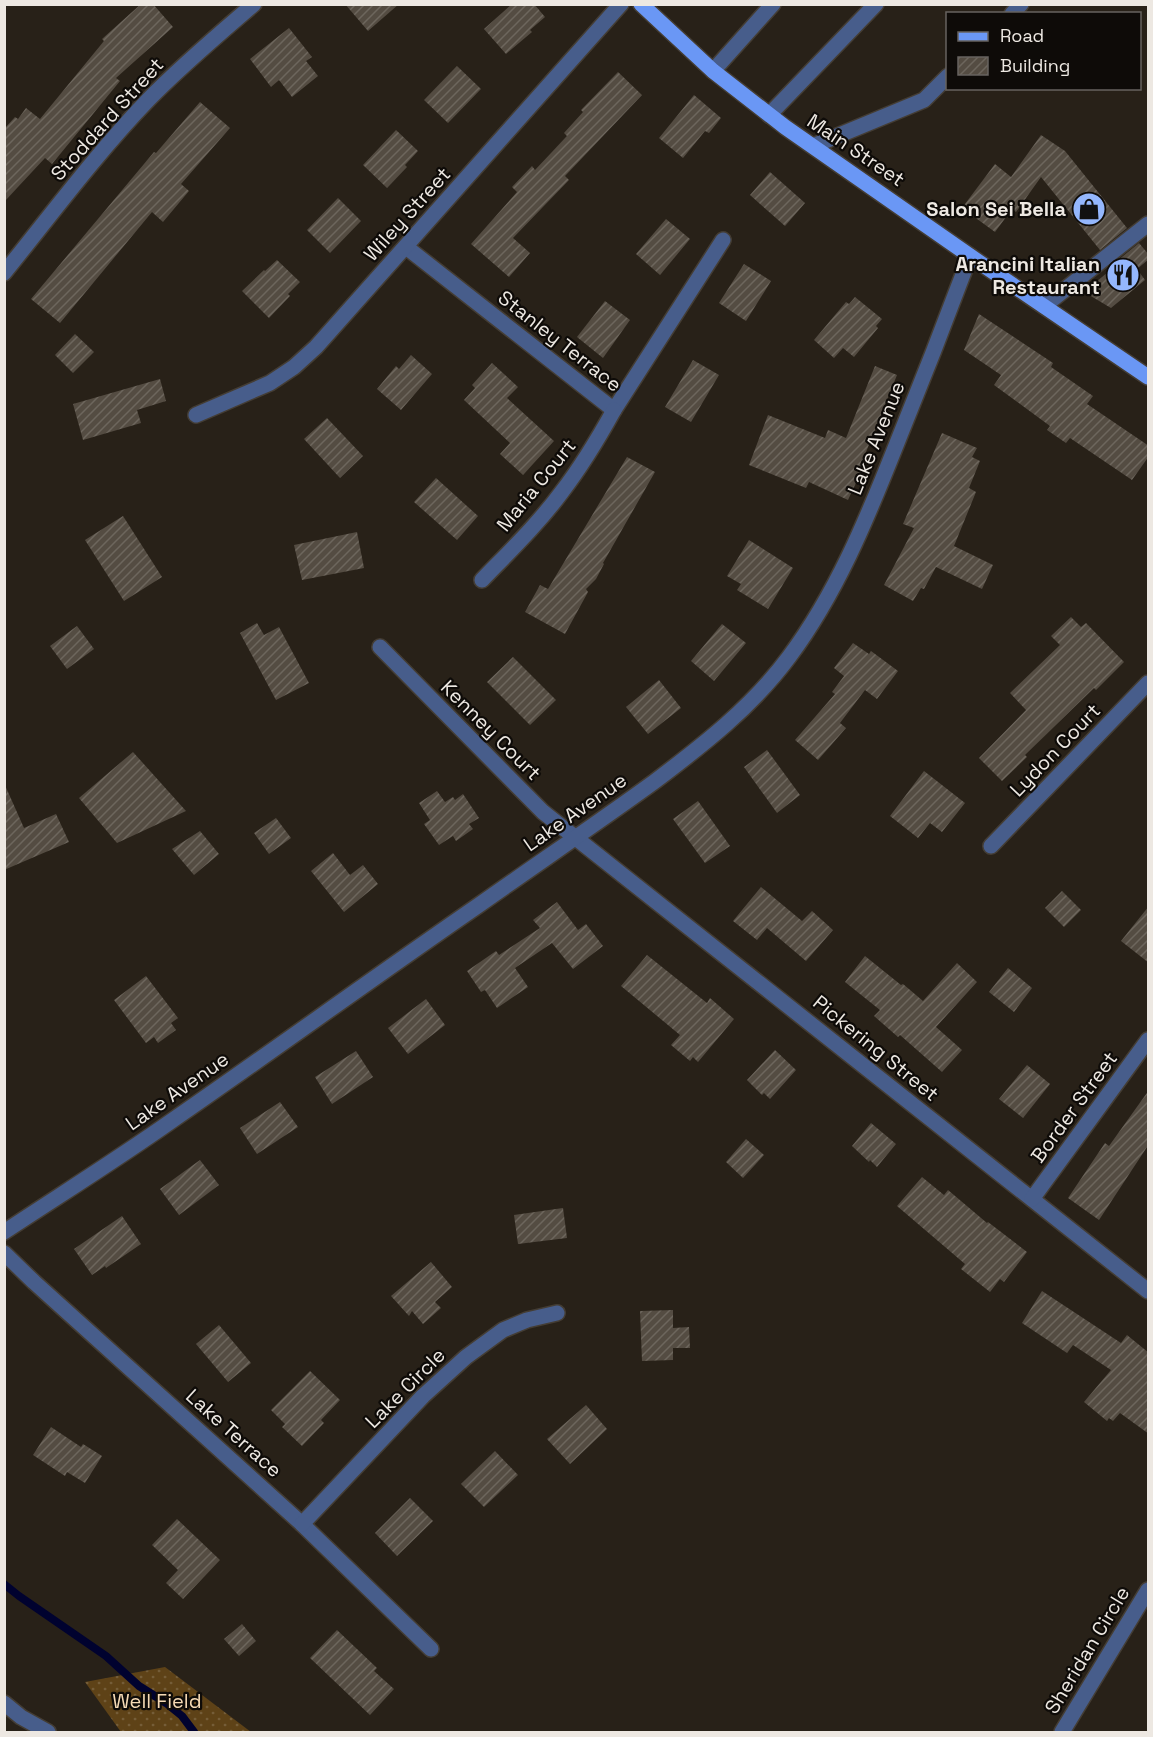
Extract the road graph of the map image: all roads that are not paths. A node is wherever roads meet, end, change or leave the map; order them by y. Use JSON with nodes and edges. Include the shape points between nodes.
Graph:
{"nodes":[{"id":1,"x":254,"y":4,"type":"edge"},
{"id":2,"x":621,"y":4,"type":"edge"},
{"id":3,"x":773,"y":4,"type":"edge"},
{"id":4,"x":876,"y":4,"type":"edge"},
{"id":5,"x":641,"y":5,"type":"edge"},
{"id":6,"x":713,"y":71,"type":"junction"},
{"id":7,"x":946,"y":78,"type":"edge"},
{"id":8,"x":769,"y":115,"type":"junction"},
{"id":9,"x":813,"y":146,"type":"junction"},
{"id":10,"x":1149,"y":224,"type":"edge"},
{"id":11,"x":723,"y":240,"type":"dead end"},
{"id":12,"x":406,"y":247,"type":"junction"},
{"id":13,"x":970,"y":256,"type":"junction"},
{"id":14,"x":4,"y":273,"type":"edge"},
{"id":15,"x":1044,"y":306,"type":"junction"},
{"id":16,"x":1149,"y":376,"type":"edge"},
{"id":17,"x":614,"y":410,"type":"junction"},
{"id":18,"x":196,"y":415,"type":"dead end"},
{"id":19,"x":482,"y":580,"type":"dead end"},
{"id":20,"x":380,"y":647,"type":"dead end"},
{"id":21,"x":1149,"y":683,"type":"edge"},
{"id":22,"x":577,"y":837,"type":"junction"},
{"id":23,"x":991,"y":846,"type":"dead end"},
{"id":24,"x":1149,"y":1040,"type":"edge"},
{"id":25,"x":1032,"y":1199,"type":"junction"},
{"id":26,"x":4,"y":1232,"type":"edge"},
{"id":27,"x":4,"y":1253,"type":"edge"},
{"id":28,"x":1149,"y":1291,"type":"edge"},
{"id":29,"x":557,"y":1313,"type":"dead end"},
{"id":30,"x":302,"y":1524,"type":"junction"},
{"id":31,"x":1149,"y":1590,"type":"edge"},
{"id":32,"x":431,"y":1648,"type":"dead end"},
{"id":33,"x":4,"y":1703,"type":"edge"},
{"id":34,"x":48,"y":1732,"type":"edge"},
{"id":35,"x":1062,"y":1732,"type":"edge"}],
"edges":[{"from":1,"to":14,"type":"street","name":"Stoddard Street","via":[[165,82],[132,117]]},
{"from":2,"to":12,"type":"street","name":"Wiley Street"},
{"from":3,"to":6,"type":"street"},
{"from":4,"to":8,"type":"street"},
{"from":5,"to":6,"type":"main road","name":"Main Street"},
{"from":6,"to":8,"type":"main road","name":"Main Street"},
{"from":7,"to":9,"type":"street","via":[[924,99]]},
{"from":8,"to":9,"type":"main road","name":"Main Street"},
{"from":9,"to":13,"type":"main road","name":"Main Street"},
{"from":10,"to":15,"type":"street"},
{"from":11,"to":17,"type":"street","name":"Stanley Terrace"},
{"from":12,"to":17,"type":"street","name":"Stanley Terrace"},
{"from":12,"to":18,"type":"street","name":"Wiley Street","via":[[294,367],[270,383]]},
{"from":13,"to":15,"type":"main road","name":"Main Street"},
{"from":13,"to":22,"type":"street","name":"Lake Avenue","via":[[878,492],[839,576],[803,637],[776,674],[726,724]]},
{"from":15,"to":16,"type":"main road","name":"Main Street"},
{"from":17,"to":19,"type":"street","name":"Maria Court","via":[[560,495]]},
{"from":20,"to":22,"type":"street","name":"Kenney Court","via":[[529,799]]},
{"from":21,"to":23,"type":"street","name":"Lydon Court"},
{"from":22,"to":25,"type":"street","name":"Pickering Street"},
{"from":22,"to":26,"type":"street","name":"Lake Avenue","via":[[168,1124]]},
{"from":24,"to":25,"type":"street","name":"Border Street"},
{"from":25,"to":28,"type":"street","name":"Pickering Street"},
{"from":27,"to":30,"type":"street","name":"Lake Terrace"},
{"from":29,"to":30,"type":"street","name":"Lake Circle","via":[[503,1330],[475,1350],[423,1396]]},
{"from":30,"to":32,"type":"street","name":"Lake Terrace"},
{"from":31,"to":35,"type":"street","name":"Sheridan Circle"},
{"from":33,"to":34,"type":"street"}]}
